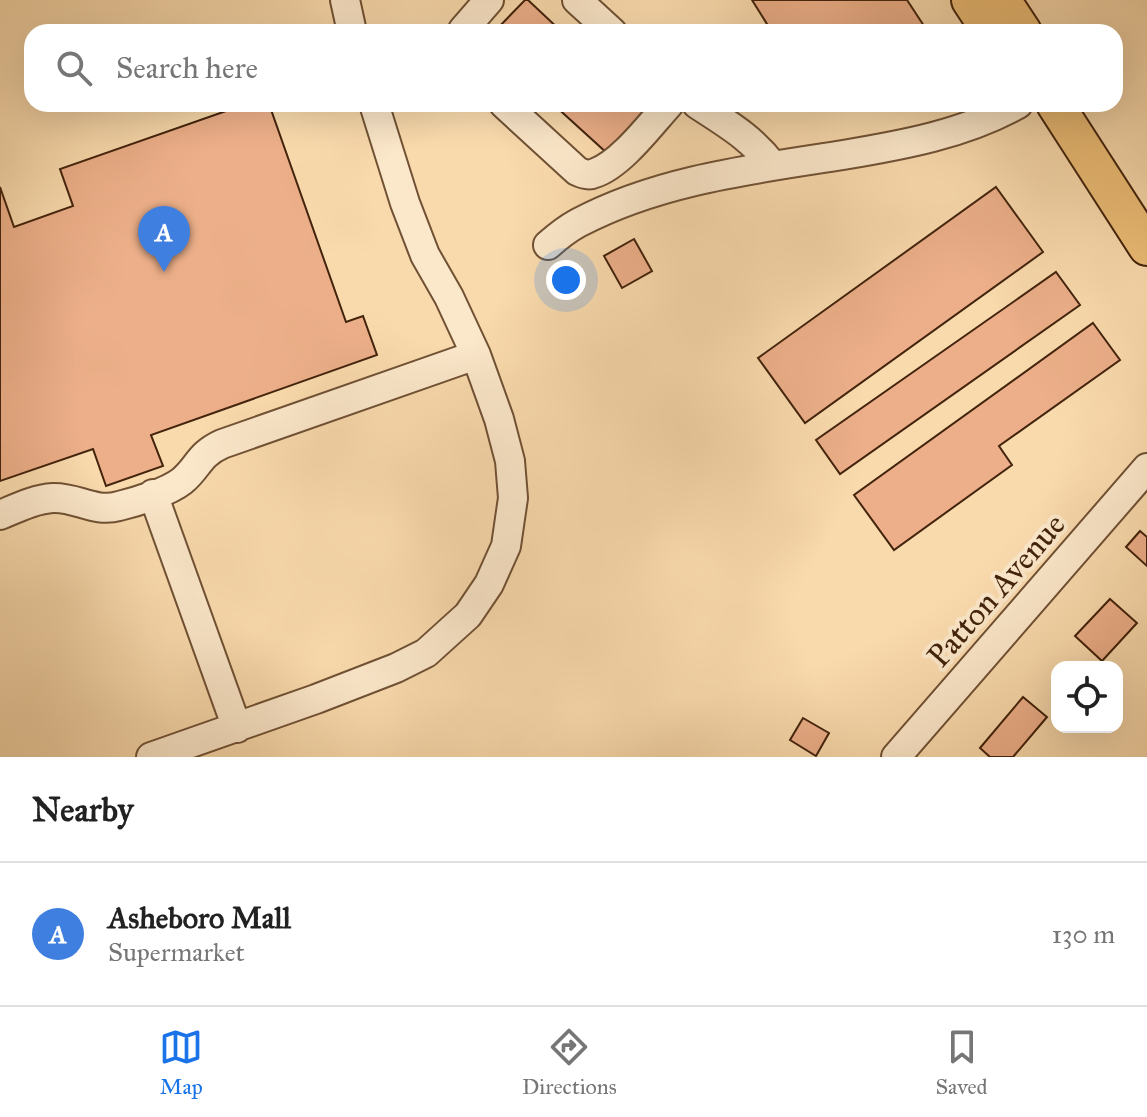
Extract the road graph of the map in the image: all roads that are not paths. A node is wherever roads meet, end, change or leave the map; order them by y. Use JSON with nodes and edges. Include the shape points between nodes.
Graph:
{"nodes":[{"id":1,"x":345,"y":0,"type":"edge"},
{"id":2,"x":489,"y":0,"type":"edge"},
{"id":3,"x":577,"y":0,"type":"edge"},
{"id":4,"x":970,"y":0,"type":"edge"},
{"id":5,"x":1002,"y":0,"type":"edge"},
{"id":6,"x":350,"y":24,"type":"edge"},
{"id":7,"x":468,"y":24,"type":"edge"},
{"id":8,"x":603,"y":24,"type":"edge"},
{"id":9,"x":986,"y":24,"type":"edge"},
{"id":10,"x":1018,"y":24,"type":"edge"},
{"id":11,"x":377,"y":112,"type":"edge"},
{"id":12,"x":513,"y":112,"type":"edge"},
{"id":13,"x":662,"y":112,"type":"edge"},
{"id":14,"x":709,"y":112,"type":"edge"},
{"id":15,"x":1004,"y":112,"type":"edge"},
{"id":16,"x":1060,"y":112,"type":"edge"},
{"id":17,"x":773,"y":166,"type":"junction"},
{"id":18,"x":548,"y":245,"type":"dead end"},
{"id":19,"x":1147,"y":247,"type":"edge"},
{"id":20,"x":476,"y":355,"type":"junction"},
{"id":21,"x":1147,"y":468,"type":"edge"},
{"id":22,"x":153,"y":494,"type":"junction"},
{"id":23,"x":0,"y":515,"type":"edge"},
{"id":24,"x":237,"y":728,"type":"junction"},
{"id":25,"x":907,"y":752,"type":"edge"},
{"id":26,"x":151,"y":757,"type":"edge"}],
"edges":[{"from":1,"to":6,"type":"street"},
{"from":2,"to":7,"type":"street"},
{"from":3,"to":8,"type":"street"},
{"from":4,"to":9,"type":"main road"},
{"from":5,"to":10,"type":"main road"},
{"from":11,"to":20,"type":"street","via":[[425,255]]},
{"from":12,"to":13,"type":"street","via":[[585,175],[616,161]]},
{"from":14,"to":17,"type":"street","via":[[746,136]]},
{"from":15,"to":17,"type":"street","via":[[937,137]]},
{"from":16,"to":19,"type":"main road"},
{"from":17,"to":18,"type":"street","via":[[674,186],[618,205]]},
{"from":20,"to":22,"type":"street","via":[[222,444],[208,451],[185,479]]},
{"from":20,"to":24,"type":"street","via":[[510,461],[513,498],[506,546],[489,584],[468,615],[426,653]]},
{"from":21,"to":25,"type":"street","name":"Patton Avenue"},
{"from":22,"to":23,"type":"street","via":[[103,510],[54,498]]},
{"from":22,"to":24,"type":"street"},
{"from":24,"to":26,"type":"street"}]}
